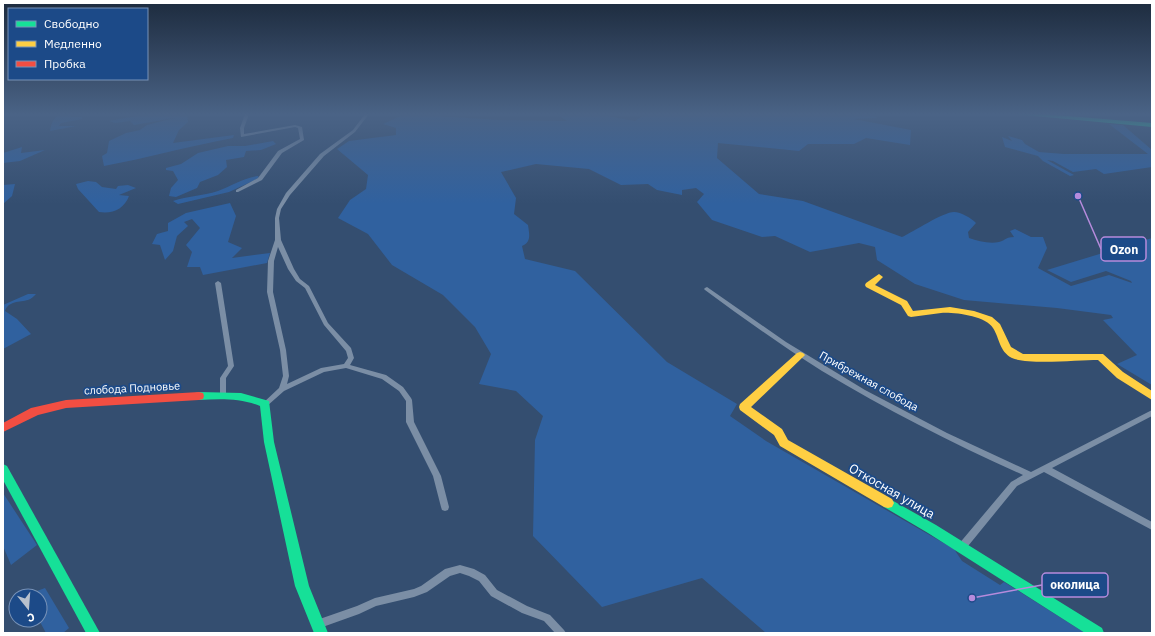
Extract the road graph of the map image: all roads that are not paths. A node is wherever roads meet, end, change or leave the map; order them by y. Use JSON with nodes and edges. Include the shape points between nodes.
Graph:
{"nodes":[{"id":1,"x":295,"y":144,"type":"edge"},
{"id":2,"x":336,"y":144,"type":"edge"},
{"id":3,"x":238,"y":191,"type":"dead end"},
{"id":4,"x":278,"y":240,"type":"junction"},
{"id":5,"x":880,"y":277,"type":"dead end"},
{"id":6,"x":218,"y":283,"type":"dead end"},
{"id":7,"x":707,"y":289,"type":"dead end"},
{"id":8,"x":800,"y":355,"type":"junction"},
{"id":9,"x":346,"y":366,"type":"junction"},
{"id":10,"x":282,"y":389,"type":"junction"},
{"id":11,"x":223,"y":394,"type":"junction"},
{"id":12,"x":1152,"y":396,"type":"edge"},
{"id":13,"x":265,"y":404,"type":"junction"},
{"id":14,"x":1152,"y":413,"type":"edge"},
{"id":15,"x":3,"y":428,"type":"edge"},
{"id":16,"x":1044,"y":468,"type":"junction"},
{"id":17,"x":3,"y":469,"type":"edge"},
{"id":18,"x":1030,"y":475,"type":"junction"},
{"id":19,"x":445,"y":507,"type":"dead end"},
{"id":20,"x":1152,"y":526,"type":"edge"},
{"id":21,"x":961,"y":549,"type":"junction"},
{"id":22,"x":317,"y":624,"type":"junction"},
{"id":23,"x":93,"y":633,"type":"edge"},
{"id":24,"x":321,"y":633,"type":"edge"},
{"id":25,"x":561,"y":633,"type":"edge"},
{"id":26,"x":1097,"y":633,"type":"edge"}],
"edges":[{"from":1,"to":3,"type":"street","via":[[280,152],[260,179]]},
{"from":2,"to":4,"type":"street","via":[[322,155],[288,194],[277,218]]},
{"from":4,"to":9,"type":"street","via":[[291,269],[307,288],[326,324],[349,350],[351,358]]},
{"from":4,"to":10,"type":"street","via":[[270,261],[270,285],[284,350],[286,376]]},
{"from":5,"to":12,"type":"street","via":[[869,285],[904,303],[910,314],[945,310],[990,318],[998,325],[1004,346],[1013,355],[1022,358],[1100,356],[1120,375]]},
{"from":6,"to":11,"type":"street","via":[[231,366],[223,378]]},
{"from":7,"to":8,"type":"street","name":"Прибрежная слобода"},
{"from":8,"to":18,"type":"street","name":"Прибрежная слобода","via":[[875,400],[979,453]]},
{"from":8,"to":21,"type":"street","name":"Откосная улица","via":[[744,407],[778,432],[784,443],[932,529]]},
{"from":9,"to":10,"type":"street","via":[[323,370]]},
{"from":9,"to":19,"type":"street","via":[[384,377],[401,389],[409,400],[410,422],[437,476]]},
{"from":10,"to":13,"type":"street"},
{"from":11,"to":13,"type":"street","name":"слобода Подновье","via":[[252,398]]},
{"from":11,"to":15,"type":"street","name":"слобода Подновье","via":[[66,404],[35,411]]},
{"from":13,"to":22,"type":"street","via":[[269,442],[302,586]]},
{"from":14,"to":16,"type":"street"},
{"from":16,"to":18,"type":"street"},
{"from":16,"to":20,"type":"street"},
{"from":17,"to":23,"type":"street"},
{"from":18,"to":21,"type":"street","via":[[1014,484]]},
{"from":21,"to":26,"type":"street","name":"Откосная улица"},
{"from":22,"to":24,"type":"street"},
{"from":22,"to":25,"type":"street","via":[[375,602],[414,593],[448,572],[460,569],[482,578],[494,592],[525,610],[547,618]]}]}
